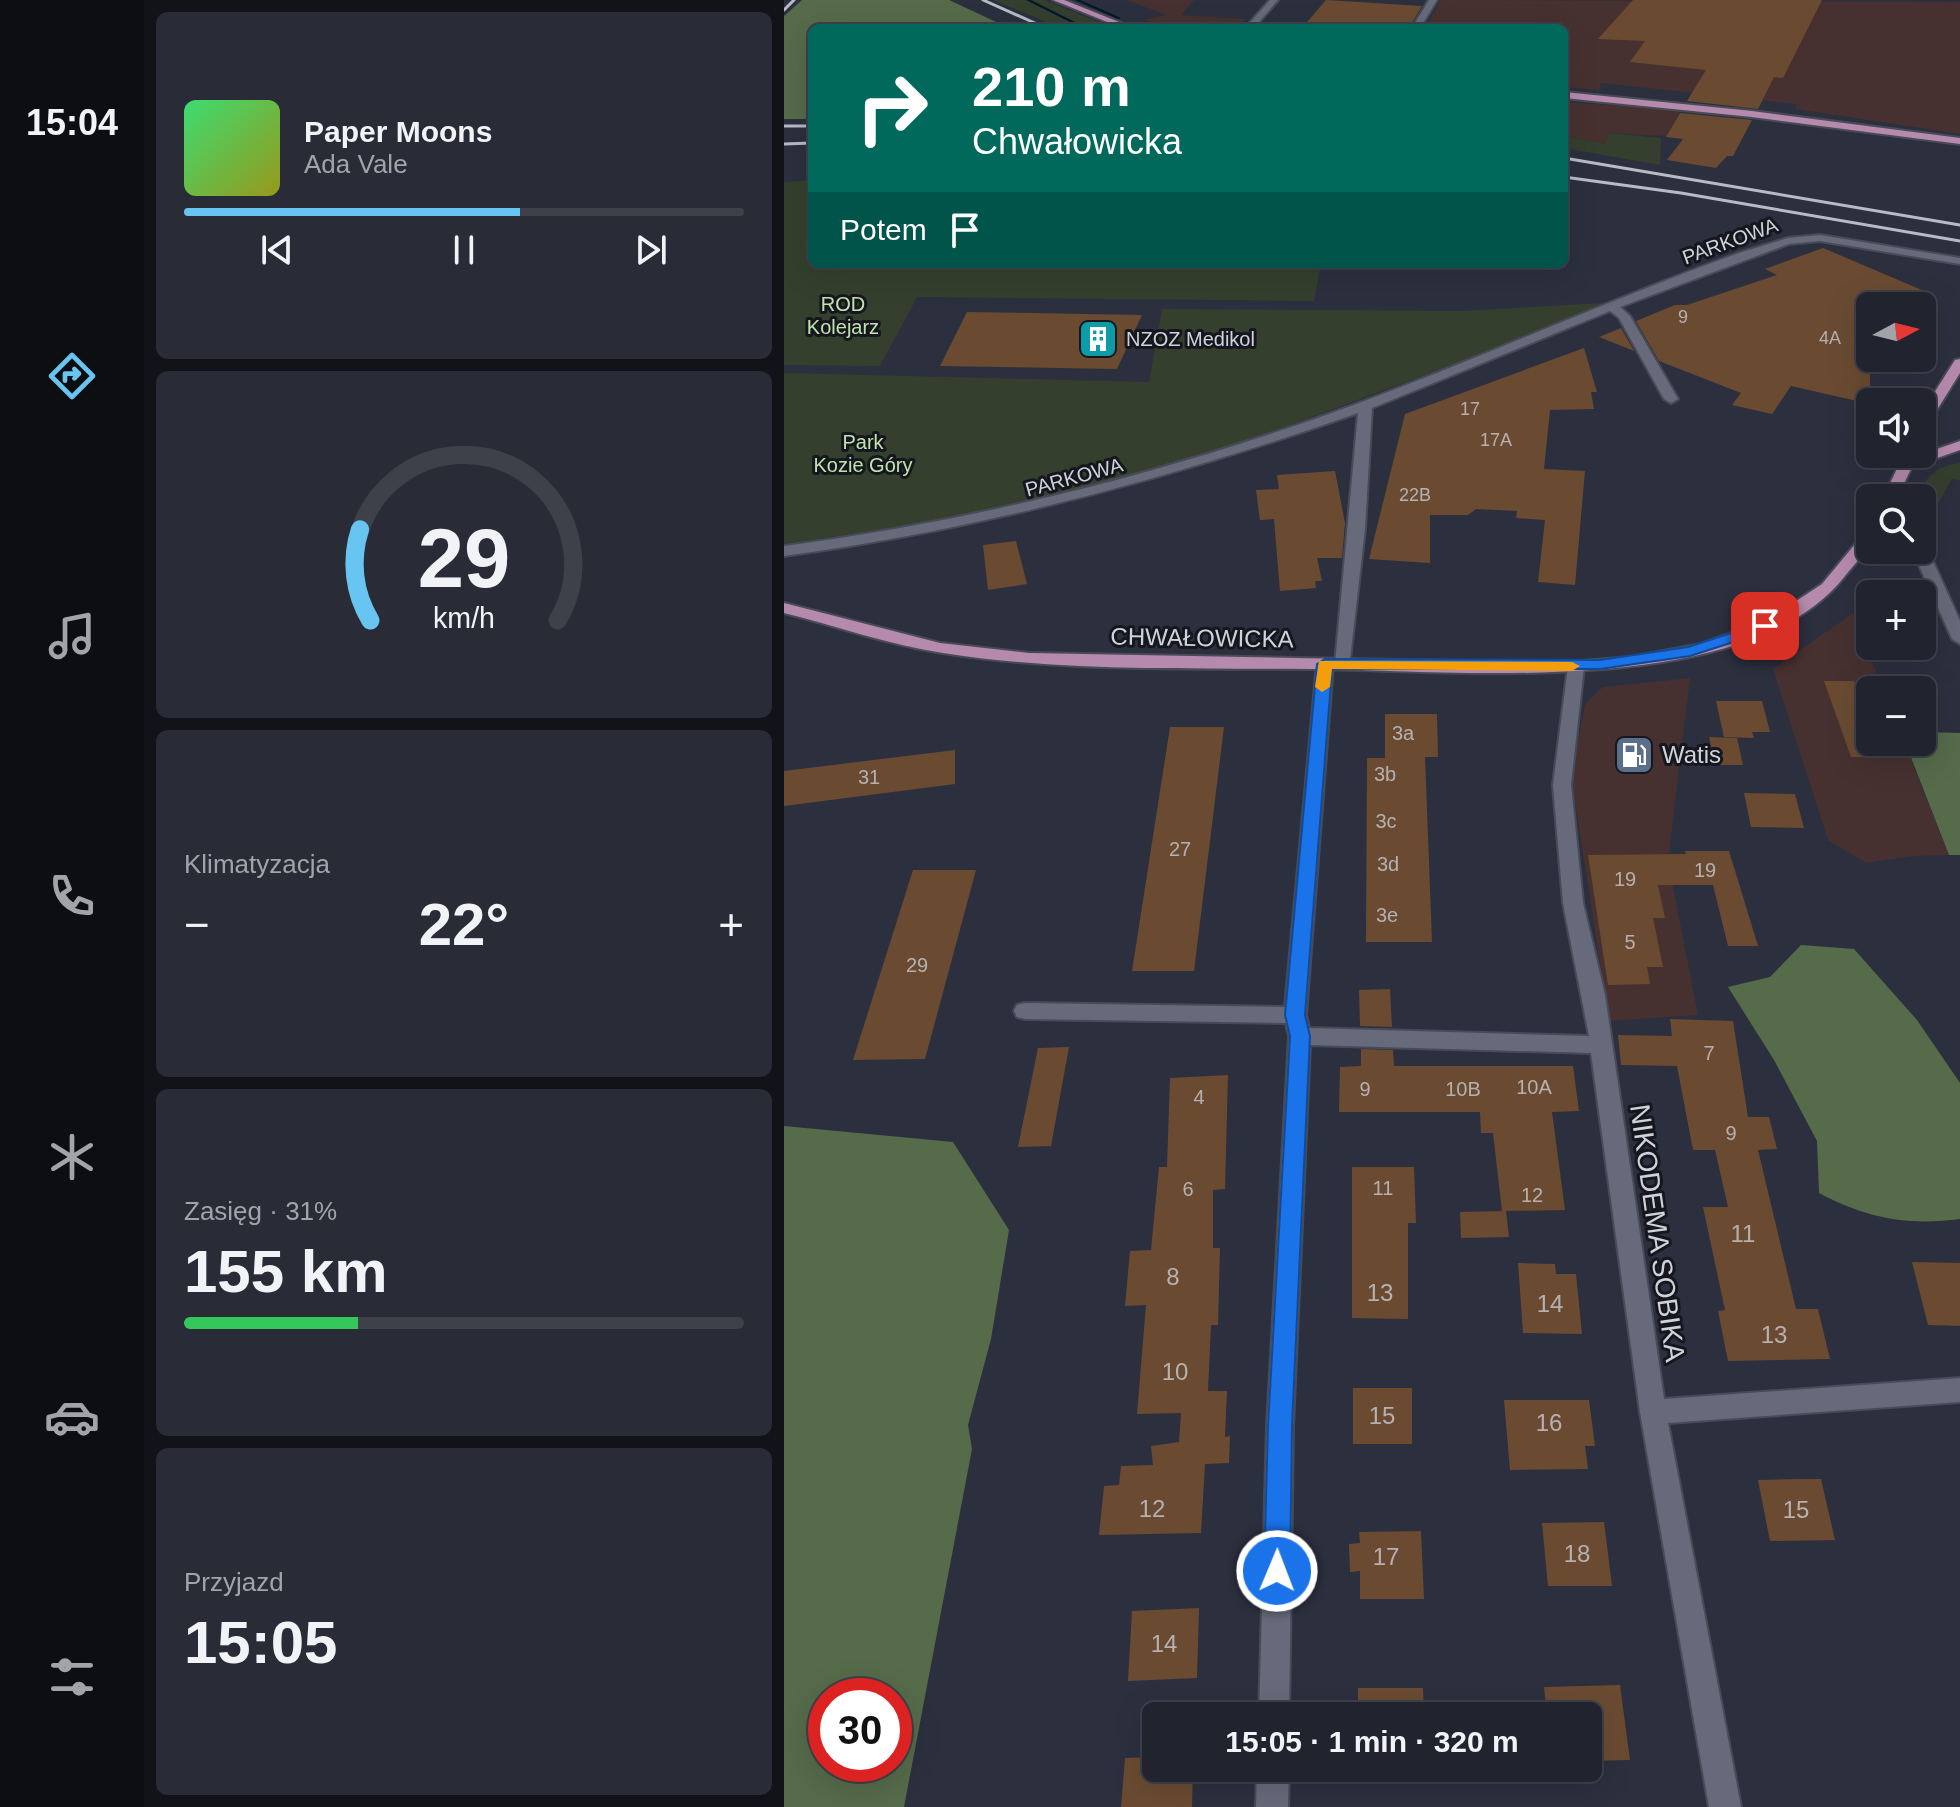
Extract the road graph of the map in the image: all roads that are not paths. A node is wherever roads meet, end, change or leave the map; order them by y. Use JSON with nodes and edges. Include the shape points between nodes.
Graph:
{"nodes":[{"id":1,"x":1057,"y":0,"type":"edge"},
{"id":2,"x":1274,"y":0,"type":"edge"},
{"id":3,"x":1433,"y":0,"type":"edge"},
{"id":4,"x":1120,"y":24,"type":"edge"},
{"id":5,"x":1253,"y":24,"type":"edge"},
{"id":6,"x":1418,"y":24,"type":"edge"},
{"id":7,"x":1568,"y":98,"type":"edge"},
{"id":8,"x":1912,"y":137,"type":"junction"},
{"id":9,"x":1960,"y":141,"type":"edge"},
{"id":10,"x":1960,"y":149,"type":"edge"},
{"id":11,"x":1960,"y":261,"type":"edge"},
{"id":12,"x":1613,"y":308,"type":"junction"},
{"id":13,"x":1960,"y":363,"type":"edge"},
{"id":14,"x":1948,"y":387,"type":"junction"},
{"id":15,"x":1671,"y":399,"type":"dead end"},
{"id":16,"x":1936,"y":399,"type":"edge"},
{"id":17,"x":1960,"y":399,"type":"edge"},
{"id":18,"x":1365,"y":405,"type":"junction"},
{"id":19,"x":1960,"y":445,"type":"edge"},
{"id":20,"x":1936,"y":452,"type":"edge"},
{"id":21,"x":784,"y":551,"type":"edge"},
{"id":22,"x":1856,"y":555,"type":"edge"},
{"id":23,"x":1926,"y":564,"type":"edge"},
{"id":24,"x":784,"y":608,"type":"edge"},
{"id":25,"x":1960,"y":639,"type":"edge"},
{"id":26,"x":1334,"y":664,"type":"junction"},
{"id":27,"x":1576,"y":666,"type":"junction"},
{"id":28,"x":1025,"y":1011,"type":"dead end"},
{"id":29,"x":1297,"y":1025,"type":"junction"},
{"id":30,"x":1601,"y":1045,"type":"junction"},
{"id":31,"x":1960,"y":1390,"type":"edge"},
{"id":32,"x":1653,"y":1412,"type":"junction"},
{"id":33,"x":1274,"y":1702,"type":"edge"},
{"id":34,"x":1273,"y":1782,"type":"edge"},
{"id":35,"x":1272,"y":1807,"type":"edge"},
{"id":36,"x":1725,"y":1807,"type":"edge"}],
"edges":[{"from":1,"to":4,"type":"main road"},
{"from":2,"to":5,"type":"street"},
{"from":3,"to":6,"type":"street"},
{"from":7,"to":8,"type":"main road","via":[[1702,108]]},
{"from":8,"to":9,"type":"main road"},
{"from":8,"to":10,"type":"main road"},
{"from":11,"to":12,"type":"street","name":"PARKOWA","via":[[1820,238],[1797,239]]},
{"from":12,"to":15,"type":"street","via":[[1624,316]]},
{"from":12,"to":18,"type":"street","name":"PARKOWA"},
{"from":13,"to":14,"type":"main road"},
{"from":14,"to":16,"type":"main road"},
{"from":14,"to":17,"type":"main road"},
{"from":18,"to":21,"type":"street","name":"PARKOWA","via":[[1123,485],[1014,514]]},
{"from":18,"to":26,"type":"street","via":[[1357,529]]},
{"from":19,"to":20,"type":"main road"},
{"from":22,"to":27,"type":"main road","name":"CHWAŁOWICKA","via":[[1838,580],[1765,626],[1690,651]]},
{"from":23,"to":25,"type":"street"},
{"from":24,"to":26,"type":"main road","name":"CHWAŁOWICKA","via":[[914,642],[992,655]]},
{"from":26,"to":27,"type":"main road","name":"CHWAŁOWICKA"},
{"from":26,"to":29,"type":"street"},
{"from":27,"to":30,"type":"street","name":"NIKODEMA SOBIKA","via":[[1562,785],[1573,903]]},
{"from":28,"to":29,"type":"street"},
{"from":29,"to":30,"type":"street"},
{"from":29,"to":33,"type":"street"},
{"from":30,"to":32,"type":"street","name":"NIKODEMA SOBIKA"},
{"from":31,"to":32,"type":"street"},
{"from":32,"to":36,"type":"street","name":"NIKODEMA SOBIKA"},
{"from":34,"to":35,"type":"street"}]}
